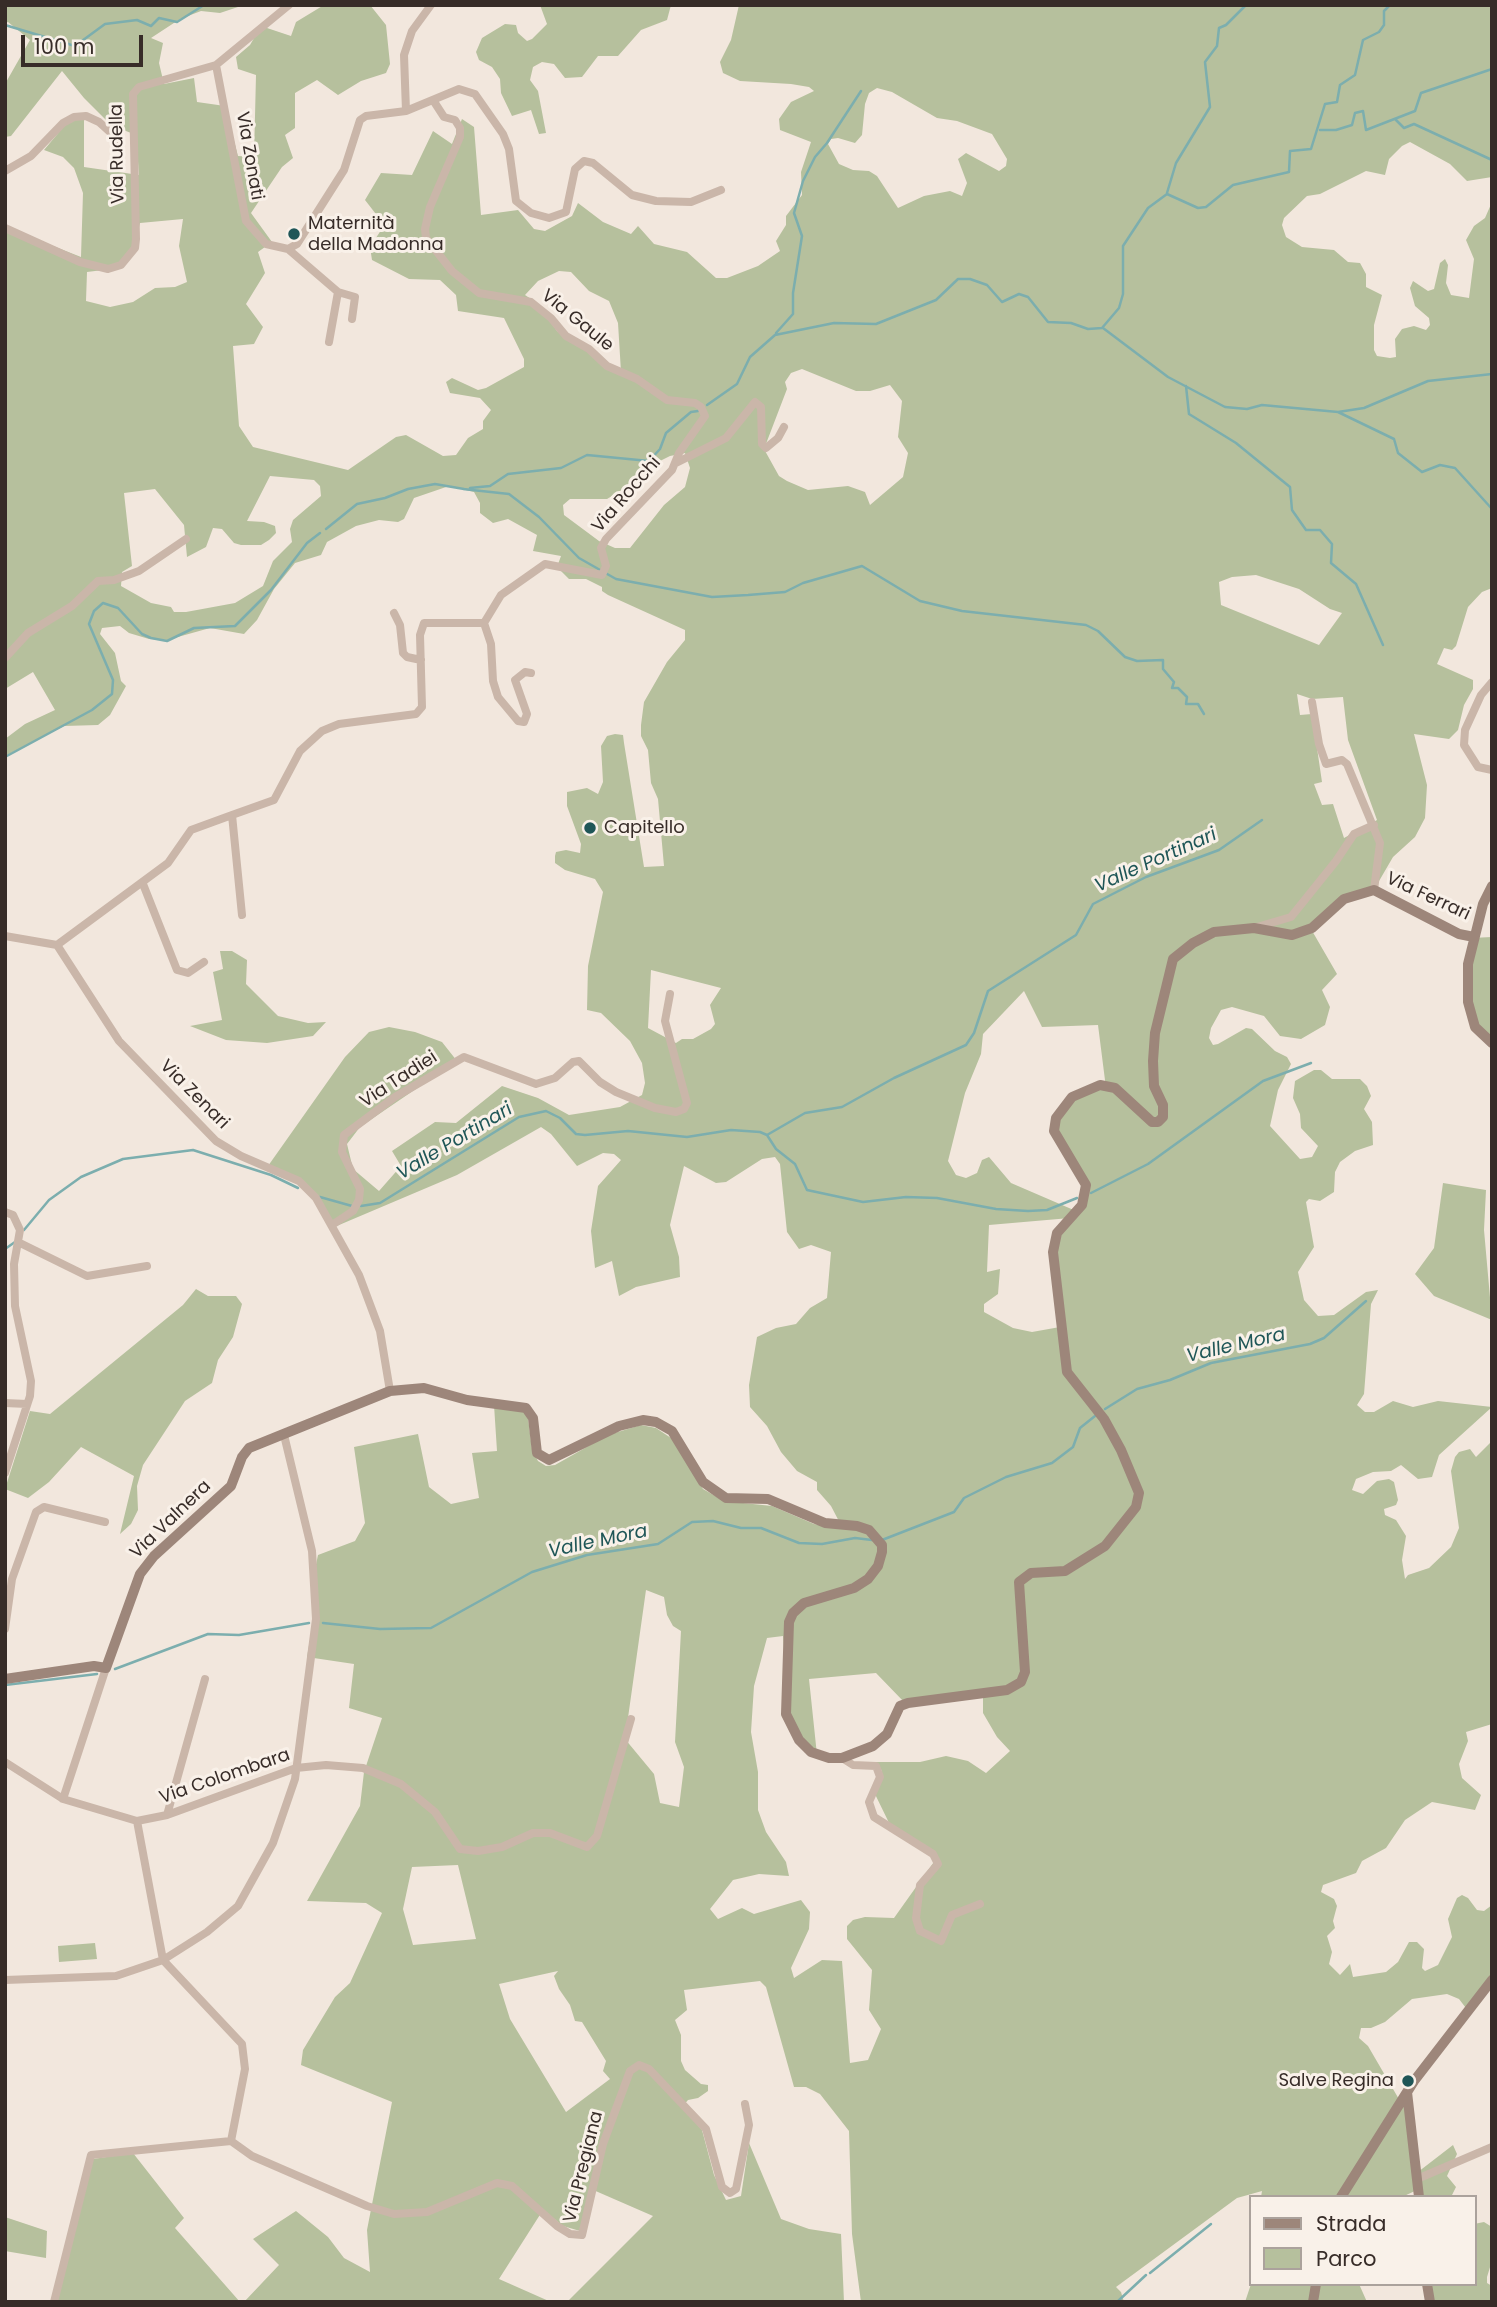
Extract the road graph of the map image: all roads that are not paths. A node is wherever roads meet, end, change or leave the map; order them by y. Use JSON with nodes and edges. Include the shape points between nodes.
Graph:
{"nodes":[{"id":1,"x":289,"y":5,"type":"edge"},
{"id":2,"x":431,"y":5,"type":"edge"},
{"id":3,"x":216,"y":65,"type":"junction"},
{"id":4,"x":433,"y":100,"type":"junction"},
{"id":5,"x":406,"y":111,"type":"junction"},
{"id":6,"x":120,"y":141,"type":"dead end"},
{"id":7,"x":5,"y":171,"type":"edge"},
{"id":8,"x":721,"y":190,"type":"dead end"},
{"id":9,"x":5,"y":229,"type":"edge"},
{"id":10,"x":288,"y":249,"type":"junction"},
{"id":11,"x":338,"y":292,"type":"junction"},
{"id":12,"x":352,"y":318,"type":"dead end"},
{"id":13,"x":329,"y":342,"type":"dead end"},
{"id":14,"x":784,"y":427,"type":"dead end"},
{"id":15,"x":679,"y":453,"type":"joint"},
{"id":16,"x":676,"y":463,"type":"junction"},
{"id":17,"x":186,"y":539,"type":"dead end"},
{"id":18,"x":394,"y":613,"type":"dead end"},
{"id":19,"x":484,"y":623,"type":"junction"},
{"id":20,"x":5,"y":658,"type":"edge"},
{"id":21,"x":421,"y":660,"type":"junction"},
{"id":22,"x":531,"y":673,"type":"dead end"},
{"id":23,"x":1492,"y":682,"type":"edge"},
{"id":24,"x":1312,"y":702,"type":"dead end"},
{"id":25,"x":1492,"y":770,"type":"edge"},
{"id":26,"x":232,"y":815,"type":"junction"},
{"id":27,"x":1374,"y":825,"type":"junction"},
{"id":28,"x":143,"y":884,"type":"junction"},
{"id":29,"x":1492,"y":886,"type":"edge"},
{"id":30,"x":1374,"y":890,"type":"junction"},
{"id":31,"x":242,"y":915,"type":"dead end"},
{"id":32,"x":1254,"y":928,"type":"junction"},
{"id":33,"x":5,"y":936,"type":"edge"},
{"id":34,"x":1474,"y":937,"type":"junction"},
{"id":35,"x":57,"y":945,"type":"junction"},
{"id":36,"x":204,"y":962,"type":"dead end"},
{"id":37,"x":670,"y":994,"type":"dead end"},
{"id":38,"x":1492,"y":1043,"type":"edge"},
{"id":39,"x":5,"y":1212,"type":"edge"},
{"id":40,"x":332,"y":1225,"type":"junction"},
{"id":41,"x":20,"y":1243,"type":"junction"},
{"id":42,"x":147,"y":1266,"type":"dead end"},
{"id":43,"x":390,"y":1391,"type":"junction"},
{"id":44,"x":5,"y":1403,"type":"edge"},
{"id":45,"x":27,"y":1404,"type":"junction"},
{"id":46,"x":284,"y":1435,"type":"junction"},
{"id":47,"x":5,"y":1474,"type":"edge"},
{"id":48,"x":105,"y":1522,"type":"dead end"},
{"id":49,"x":5,"y":1629,"type":"edge"},
{"id":50,"x":106,"y":1668,"type":"junction"},
{"id":51,"x":5,"y":1679,"type":"edge"},
{"id":52,"x":205,"y":1679,"type":"dead end"},
{"id":53,"x":631,"y":1719,"type":"dead end"},
{"id":54,"x":842,"y":1758,"type":"junction"},
{"id":55,"x":5,"y":1762,"type":"edge"},
{"id":56,"x":296,"y":1768,"type":"junction"},
{"id":57,"x":63,"y":1799,"type":"junction"},
{"id":58,"x":167,"y":1815,"type":"junction"},
{"id":59,"x":137,"y":1821,"type":"junction"},
{"id":60,"x":979,"y":1904,"type":"dead end"},
{"id":61,"x":163,"y":1960,"type":"junction"},
{"id":62,"x":5,"y":1980,"type":"edge"},
{"id":63,"x":1492,"y":1980,"type":"edge"},
{"id":64,"x":1407,"y":2092,"type":"junction"},
{"id":65,"x":745,"y":2104,"type":"dead end"},
{"id":66,"x":231,"y":2141,"type":"junction"},
{"id":67,"x":1492,"y":2147,"type":"edge"},
{"id":68,"x":1417,"y":2179,"type":"junction"},
{"id":69,"x":1342,"y":2195,"type":"edge"},
{"id":70,"x":1419,"y":2195,"type":"edge"},
{"id":71,"x":54,"y":2302,"type":"edge"}],
"edges":[{"from":1,"to":3,"type":"street","name":"Via Rudella"},
{"from":2,"to":5,"type":"street","via":[[412,31],[404,55]]},
{"from":3,"to":9,"type":"street","name":"Via Rudella","via":[[139,88],[133,94],[136,239],[135,248],[121,265],[108,269],[94,266]]},
{"from":3,"to":10,"type":"street","name":"Via Zonati","via":[[246,221],[266,244]]},
{"from":4,"to":5,"type":"street"},
{"from":4,"to":8,"type":"street","via":[[459,89],[475,94],[482,102],[509,149],[516,201],[531,213],[549,218],[566,212],[575,169],[589,161],[632,195],[647,199],[691,202]]},
{"from":4,"to":15,"type":"street","name":"Via Gaule","via":[[444,117],[456,120],[460,137],[430,207],[426,239],[467,286],[491,297],[531,302],[607,366],[667,400],[701,407],[705,416]]},
{"from":5,"to":10,"type":"street","via":[[360,120],[344,170],[297,244]]},
{"from":6,"to":7,"type":"street","via":[[99,122],[74,117],[31,156]]},
{"from":10,"to":11,"type":"street","name":"Via Zonati"},
{"from":11,"to":12,"type":"street","name":"Via Zonati","via":[[355,297]]},
{"from":11,"to":13,"type":"street"},
{"from":14,"to":16,"type":"street","via":[[766,448],[761,407],[755,402],[726,438]]},
{"from":15,"to":16,"type":"street","name":"Via Rocchi"},
{"from":16,"to":19,"type":"street","name":"Via Rocchi","via":[[606,540],[601,548],[606,566],[602,575],[545,564],[501,595]]},
{"from":17,"to":20,"type":"street","via":[[139,572],[98,581],[72,606],[28,633]]},
{"from":18,"to":21,"type":"street","via":[[403,653]]},
{"from":19,"to":21,"type":"street","via":[[424,623]]},
{"from":19,"to":22,"type":"street","via":[[498,697],[518,721],[524,722],[527,714],[515,680]]},
{"from":21,"to":26,"type":"street","via":[[422,707],[416,714],[339,724],[322,731],[300,751],[274,800]]},
{"from":23,"to":25,"type":"street","via":[[1465,730],[1464,745],[1478,767]]},
{"from":24,"to":27,"type":"street","via":[[1326,764],[1342,760],[1347,764]]},
{"from":26,"to":28,"type":"street","via":[[191,830],[168,863]]},
{"from":26,"to":31,"type":"street"},
{"from":27,"to":30,"type":"street","via":[[1380,843]]},
{"from":27,"to":32,"type":"street","via":[[1354,834],[1291,917]]},
{"from":28,"to":35,"type":"street"},
{"from":28,"to":36,"type":"street","via":[[177,971],[188,973]]},
{"from":29,"to":34,"type":"street"},
{"from":30,"to":32,"type":"street","name":"Via Ferrari","via":[[1344,899],[1312,928],[1293,935]]},
{"from":30,"to":34,"type":"street","name":"Via Ferrari"},
{"from":32,"to":54,"type":"street","name":"Via Ferrari","via":[[1214,932],[1173,959],[1153,1061],[1163,1117],[1152,1122],[1115,1088],[1100,1085],[1078,1093],[1056,1118],[1054,1131],[1086,1185],[1082,1205],[1057,1233],[1053,1252],[1067,1371],[1121,1450],[1139,1493],[1136,1507],[1105,1546],[1065,1571],[1031,1573],[1019,1582],[1025,1666],[1021,1682],[1007,1690],[900,1706],[887,1734]]},
{"from":33,"to":35,"type":"street"},
{"from":34,"to":38,"type":"street","via":[[1468,1002],[1475,1027]]},
{"from":35,"to":40,"type":"street","name":"Via Zenari","via":[[119,1041],[216,1141],[299,1181]]},
{"from":37,"to":40,"type":"street","name":"Via Tadiei","via":[[665,1021],[687,1103],[684,1109],[654,1108],[616,1092],[579,1061],[555,1078],[536,1084],[464,1057],[396,1097],[345,1135],[342,1152],[360,1189],[359,1200],[353,1212]]},
{"from":39,"to":41,"type":"street","via":[[17,1221]]},
{"from":40,"to":43,"type":"street","name":"Via Zenari","via":[[359,1275],[380,1331]]},
{"from":41,"to":42,"type":"street","via":[[87,1276]]},
{"from":41,"to":45,"type":"street","via":[[14,1264],[15,1306],[31,1381]]},
{"from":43,"to":46,"type":"street","name":"Via Valnera"},
{"from":43,"to":54,"type":"street","name":"Via Valnera","via":[[424,1388],[467,1400],[526,1408],[533,1418],[537,1452],[549,1460],[619,1426],[656,1422],[673,1431],[703,1482],[726,1498],[768,1499],[825,1523],[869,1530],[882,1552],[868,1579],[854,1588],[804,1603],[793,1613],[787,1633],[786,1714],[799,1741],[811,1752]]},
{"from":44,"to":45,"type":"street"},
{"from":45,"to":47,"type":"street"},
{"from":46,"to":50,"type":"street","name":"Via Valnera","via":[[245,1451],[231,1486],[140,1574]]},
{"from":46,"to":56,"type":"street","via":[[316,1577],[316,1619]]},
{"from":48,"to":49,"type":"street","via":[[44,1507],[36,1512],[12,1579]]},
{"from":50,"to":51,"type":"street"},
{"from":50,"to":57,"type":"street"},
{"from":52,"to":58,"type":"street"},
{"from":53,"to":56,"type":"street","name":"Via Colombara","via":[[597,1836],[587,1847],[550,1833],[533,1833],[502,1847],[460,1849],[435,1812],[401,1784],[363,1768]]},
{"from":54,"to":60,"type":"street","via":[[853,1765],[876,1766],[880,1777],[869,1802],[874,1817],[933,1854],[938,1864],[920,1885],[916,1918],[920,1931],[941,1941],[952,1914]]},
{"from":55,"to":57,"type":"street","name":"Via Colombara"},
{"from":56,"to":58,"type":"street","name":"Via Colombara"},
{"from":56,"to":61,"type":"street","via":[[273,1843],[238,1906]]},
{"from":57,"to":59,"type":"street","name":"Via Colombara"},
{"from":58,"to":59,"type":"street","name":"Via Colombara"},
{"from":59,"to":61,"type":"street"},
{"from":61,"to":62,"type":"street","via":[[116,1976]]},
{"from":61,"to":66,"type":"street","via":[[242,2044],[245,2069]]},
{"from":63,"to":64,"type":"street"},
{"from":64,"to":68,"type":"street"},
{"from":64,"to":69,"type":"street"},
{"from":65,"to":66,"type":"street","name":"Via Pregiana","via":[[749,2124],[736,2189],[730,2193],[722,2187],[706,2129],[649,2068],[639,2065],[629,2071],[603,2144],[582,2235],[557,2226],[512,2186],[496,2183],[427,2212],[394,2214],[252,2156]]},
{"from":66,"to":71,"type":"street","via":[[91,2155]]},
{"from":67,"to":68,"type":"street"},
{"from":68,"to":70,"type":"street"}]}
